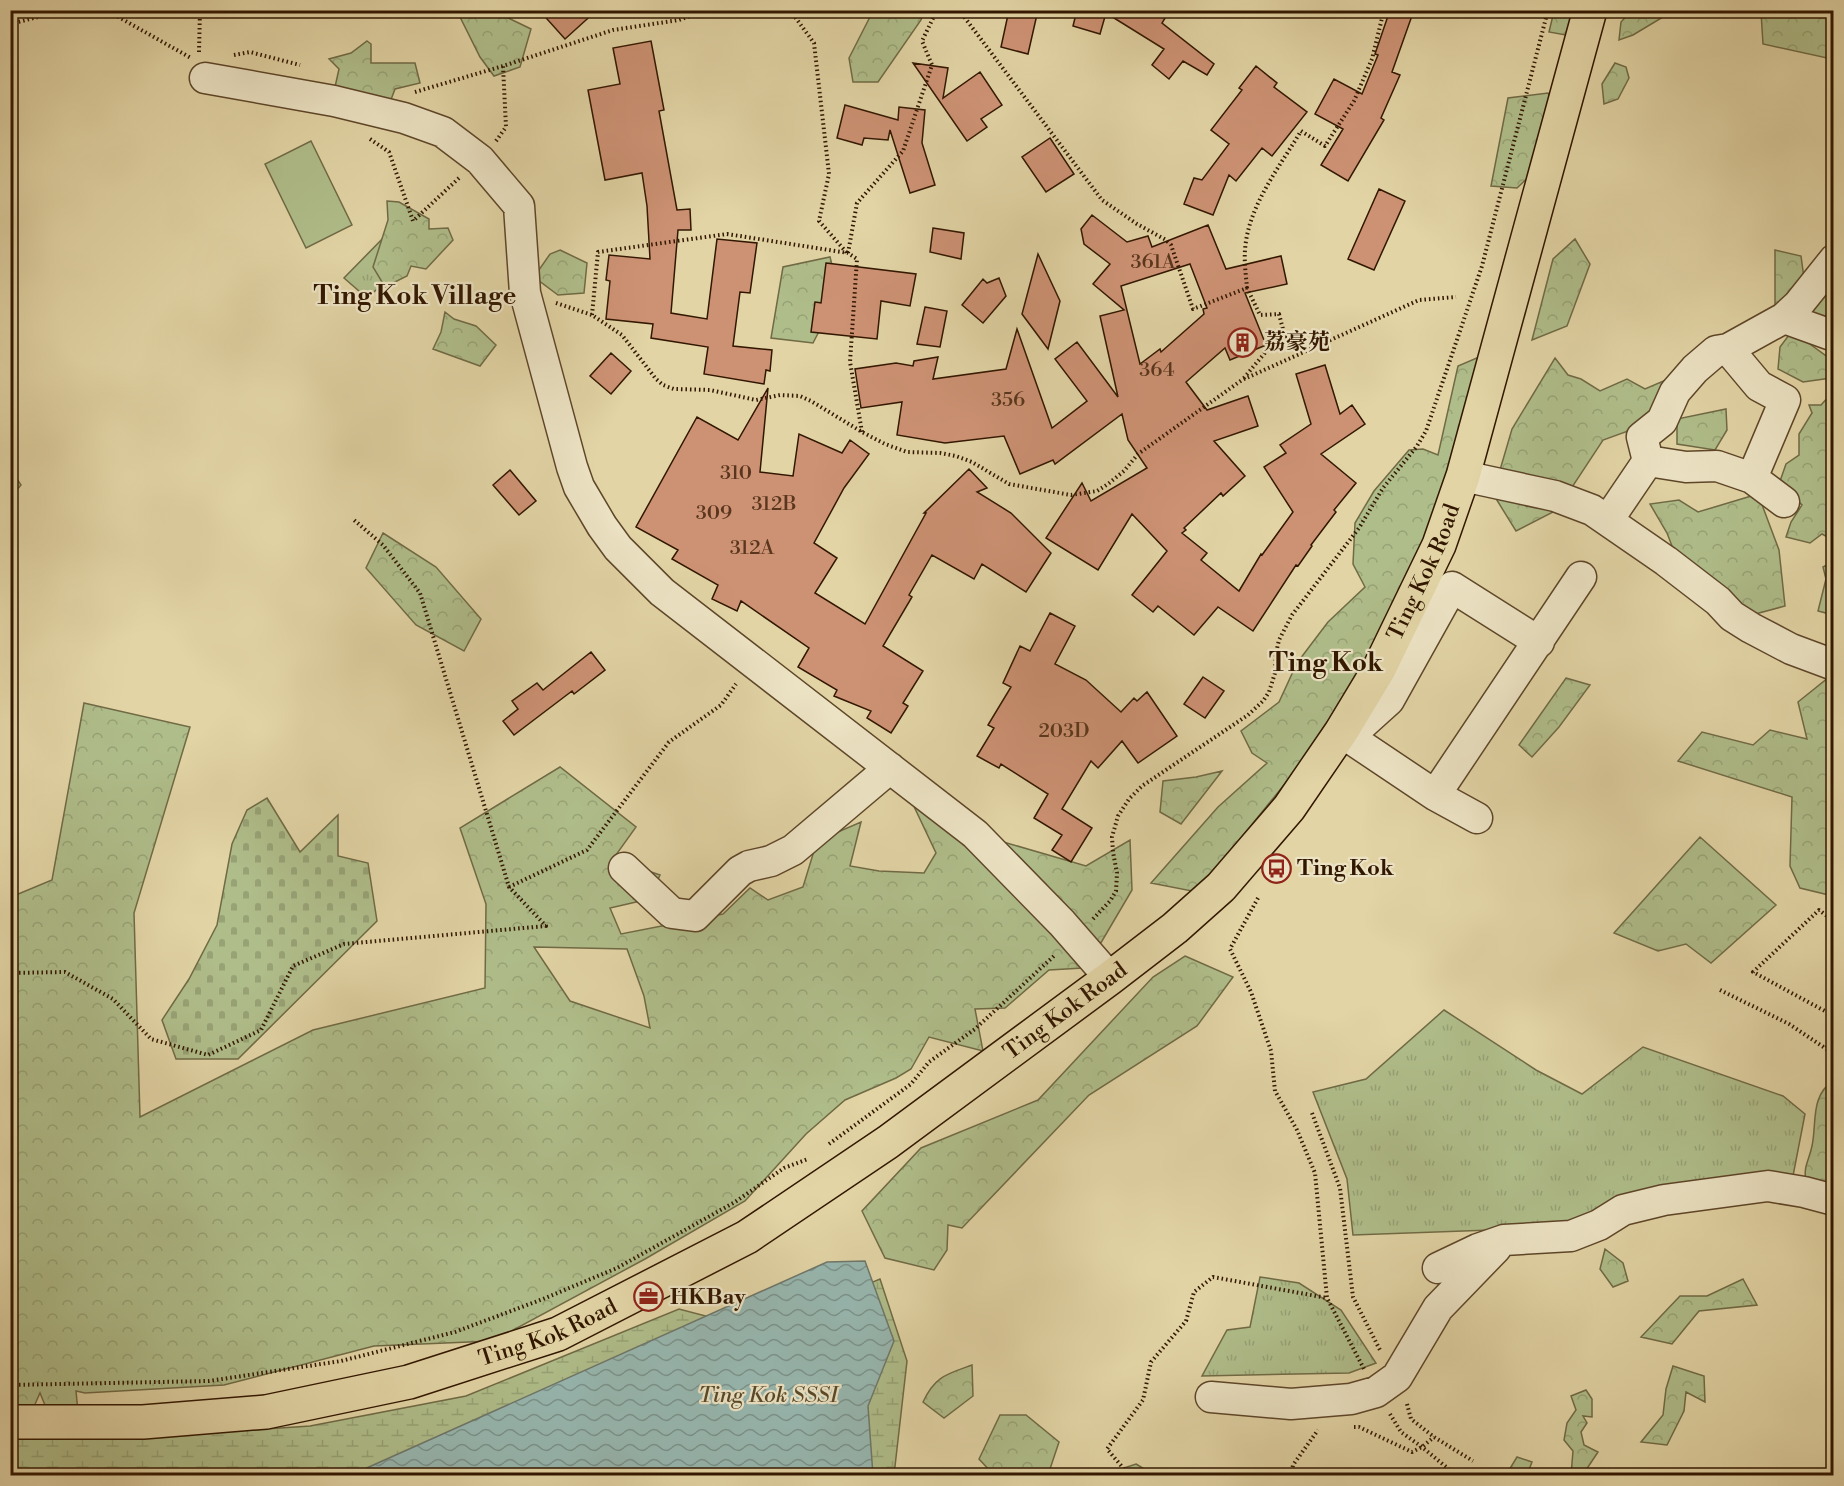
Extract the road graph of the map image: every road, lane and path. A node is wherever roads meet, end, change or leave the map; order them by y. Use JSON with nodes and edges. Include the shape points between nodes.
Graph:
{"nodes":[{"id":1,"x":66,"y":10,"type":"edge"},
{"id":2,"x":200,"y":10,"type":"edge"},
{"id":3,"x":706,"y":10,"type":"edge"},
{"id":4,"x":790,"y":10,"type":"edge"},
{"id":5,"x":937,"y":10,"type":"edge"},
{"id":6,"x":960,"y":10,"type":"edge"},
{"id":7,"x":1384,"y":10,"type":"edge"},
{"id":8,"x":1548,"y":10,"type":"edge"},
{"id":9,"x":1590,"y":10,"type":"edge"},
{"id":10,"x":10,"y":24,"type":"edge"},
{"id":11,"x":202,"y":70,"type":"joint"},
{"id":12,"x":480,"y":160,"type":"junction"},
{"id":13,"x":848,"y":253,"type":"junction"},
{"id":14,"x":1833,"y":260,"type":"edge"},
{"id":15,"x":1247,"y":288,"type":"junction"},
{"id":16,"x":525,"y":293,"type":"junction"},
{"id":17,"x":1456,"y":297,"type":"dead end"},
{"id":18,"x":592,"y":315,"type":"junction"},
{"id":19,"x":1784,"y":318,"type":"junction"},
{"id":20,"x":1833,"y":336,"type":"edge"},
{"id":21,"x":1728,"y":350,"type":"junction"},
{"id":22,"x":1242,"y":380,"type":"junction"},
{"id":23,"x":862,"y":432,"type":"junction"},
{"id":24,"x":1648,"y":461,"type":"junction"},
{"id":25,"x":1463,"y":476,"type":"junction"},
{"id":26,"x":1752,"y":478,"type":"junction"},
{"id":27,"x":1784,"y":502,"type":"dead end"},
{"id":28,"x":354,"y":520,"type":"dead end"},
{"id":29,"x":1608,"y":520,"type":"junction"},
{"id":30,"x":1581,"y":577,"type":"dead end"},
{"id":31,"x":1539,"y":642,"type":"junction"},
{"id":32,"x":751,"y":663,"type":"junction"},
{"id":33,"x":1833,"y":665,"type":"edge"},
{"id":34,"x":1345,"y":734,"type":"junction"},
{"id":35,"x":890,"y":768,"type":"junction"},
{"id":36,"x":1435,"y":795,"type":"junction"},
{"id":37,"x":1477,"y":818,"type":"dead end"},
{"id":38,"x":624,"y":868,"type":"dead end"},
{"id":39,"x":509,"y":887,"type":"junction"},
{"id":40,"x":1258,"y":898,"type":"dead end"},
{"id":41,"x":1833,"y":921,"type":"edge"},
{"id":42,"x":1075,"y":937,"type":"junction"},
{"id":43,"x":10,"y":973,"type":"edge"},
{"id":44,"x":1110,"y":978,"type":"junction"},
{"id":45,"x":1720,"y":990,"type":"dead end"},
{"id":46,"x":1833,"y":1016,"type":"edge"},
{"id":47,"x":1833,"y":1040,"type":"edge"},
{"id":48,"x":1826,"y":1048,"type":"junction"},
{"id":49,"x":1833,"y":1054,"type":"edge"},
{"id":50,"x":1312,"y":1113,"type":"dead end"},
{"id":51,"x":828,"y":1145,"type":"dead end"},
{"id":52,"x":809,"y":1159,"type":"dead end"},
{"id":53,"x":1833,"y":1200,"type":"edge"},
{"id":54,"x":1504,"y":1240,"type":"junction"},
{"id":55,"x":1438,"y":1268,"type":"dead end"},
{"id":56,"x":1328,"y":1298,"type":"junction"},
{"id":57,"x":10,"y":1385,"type":"edge"},
{"id":58,"x":1386,"y":1385,"type":"junction"},
{"id":59,"x":1211,"y":1398,"type":"dead end"},
{"id":60,"x":10,"y":1422,"type":"edge"},
{"id":61,"x":1320,"y":1427,"type":"dead end"},
{"id":62,"x":1349,"y":1427,"type":"dead end"},
{"id":63,"x":1434,"y":1437,"type":"junction"},
{"id":64,"x":1422,"y":1447,"type":"junction"},
{"id":65,"x":1473,"y":1461,"type":"dead end"},
{"id":66,"x":1130,"y":1476,"type":"edge"},
{"id":67,"x":1290,"y":1476,"type":"edge"},
{"id":68,"x":1457,"y":1476,"type":"edge"}],
"edges":[{"from":1,"to":10,"type":"path"},
{"from":2,"to":11,"type":"path"},
{"from":3,"to":12,"type":"path","via":[[679,20],[613,30],[503,66],[506,127]]},
{"from":4,"to":13,"type":"path","via":[[814,43],[829,174],[819,221]]},
{"from":5,"to":13,"type":"path","via":[[922,41],[932,65],[903,151],[857,203]]},
{"from":6,"to":15,"type":"path","via":[[1102,200],[1171,245],[1193,309]]},
{"from":7,"to":15,"type":"path","via":[[1372,59],[1354,101],[1325,147],[1300,131],[1257,203],[1245,251]]},
{"from":8,"to":42,"type":"path","via":[[1482,266],[1422,438],[1292,615],[1279,640],[1273,682],[1263,701],[1142,786],[1123,807],[1113,837],[1116,891]]},
{"from":9,"to":25,"type":"main road","name":"Ting Kok Road"},
{"from":11,"to":12,"type":"street","via":[[404,118],[443,132]]},
{"from":12,"to":16,"type":"street","via":[[519,206]]},
{"from":13,"to":18,"type":"path","via":[[727,234],[598,252]]},
{"from":13,"to":23,"type":"path","via":[[857,259],[850,362]]},
{"from":14,"to":19,"type":"street"},
{"from":15,"to":22,"type":"path","via":[[1260,315],[1279,314],[1285,337],[1269,348]]},
{"from":16,"to":18,"type":"path"},
{"from":16,"to":32,"type":"street","via":[[572,467],[596,517],[618,548],[662,592]]},
{"from":17,"to":22,"type":"path","via":[[1419,300]]},
{"from":18,"to":23,"type":"path","via":[[622,335],[663,385],[756,400],[800,396]]},
{"from":19,"to":20,"type":"street"},
{"from":19,"to":21,"type":"street"},
{"from":21,"to":24,"type":"street","via":[[1716,351],[1695,369],[1675,392],[1662,421],[1642,436]]},
{"from":21,"to":26,"type":"street","via":[[1759,386],[1785,400]]},
{"from":22,"to":23,"type":"path","via":[[1138,454],[1108,484],[1087,494],[1059,494],[1009,484],[956,456],[907,452]]},
{"from":24,"to":26,"type":"street","via":[[1686,467],[1717,466]]},
{"from":24,"to":29,"type":"street"},
{"from":25,"to":29,"type":"street","via":[[1555,496]]},
{"from":25,"to":34,"type":"main road","name":"Ting Kok Road","via":[[1439,544]]},
{"from":26,"to":27,"type":"street"},
{"from":28,"to":39,"type":"path","via":[[383,545],[420,592]]},
{"from":29,"to":33,"type":"street","via":[[1718,601],[1732,616],[1791,649]]},
{"from":30,"to":31,"type":"street"},
{"from":31,"to":34,"type":"street","via":[[1452,587],[1389,700]]},
{"from":31,"to":36,"type":"street"},
{"from":32,"to":35,"type":"street"},
{"from":32,"to":39,"type":"path","via":[[721,705],[669,742],[587,850]]},
{"from":34,"to":36,"type":"street"},
{"from":34,"to":44,"type":"main road","name":"Ting Kok Road","via":[[1289,808],[1221,887]]},
{"from":35,"to":38,"type":"street","via":[[793,850],[740,870],[695,915],[672,913]]},
{"from":35,"to":42,"type":"street","via":[[975,834]]},
{"from":36,"to":37,"type":"street"},
{"from":39,"to":43,"type":"path","via":[[546,926],[344,944],[293,966],[261,1030],[208,1055],[151,1039],[113,999],[65,972]]},
{"from":40,"to":56,"type":"path","via":[[1230,950],[1251,992],[1271,1051],[1275,1091],[1316,1173]]},
{"from":41,"to":46,"type":"path","via":[[1819,910],[1753,972]]},
{"from":42,"to":44,"type":"street"},
{"from":42,"to":51,"type":"path","via":[[975,1029],[929,1062],[911,1084]]},
{"from":44,"to":60,"type":"main road","name":"Ting Kok Road","via":[[888,1142],[747,1237],[558,1334],[409,1382],[266,1412],[143,1422]]},
{"from":45,"to":48,"type":"path","via":[[1789,1024]]},
{"from":47,"to":48,"type":"path"},
{"from":48,"to":49,"type":"path"},
{"from":50,"to":58,"type":"path","via":[[1340,1188],[1353,1297],[1371,1336]]},
{"from":52,"to":57,"type":"path","via":[[784,1168],[735,1202],[616,1268],[455,1332],[341,1361],[209,1381]]},
{"from":53,"to":54,"type":"street","via":[[1768,1186],[1742,1189],[1623,1210],[1571,1236]]},
{"from":54,"to":55,"type":"street"},
{"from":54,"to":58,"type":"street","via":[[1438,1308]]},
{"from":56,"to":58,"type":"path"},
{"from":56,"to":66,"type":"path","via":[[1213,1277],[1194,1293],[1186,1321],[1151,1362],[1143,1400],[1107,1449]]},
{"from":58,"to":59,"type":"street","via":[[1351,1399],[1291,1404]]},
{"from":58,"to":63,"type":"path","via":[[1411,1419]]},
{"from":58,"to":64,"type":"path","via":[[1401,1432]]},
{"from":61,"to":67,"type":"path","via":[[1293,1465]]},
{"from":62,"to":64,"type":"path","via":[[1359,1427],[1412,1452]]},
{"from":63,"to":64,"type":"path"},
{"from":63,"to":65,"type":"path"},
{"from":64,"to":68,"type":"path"}]}
